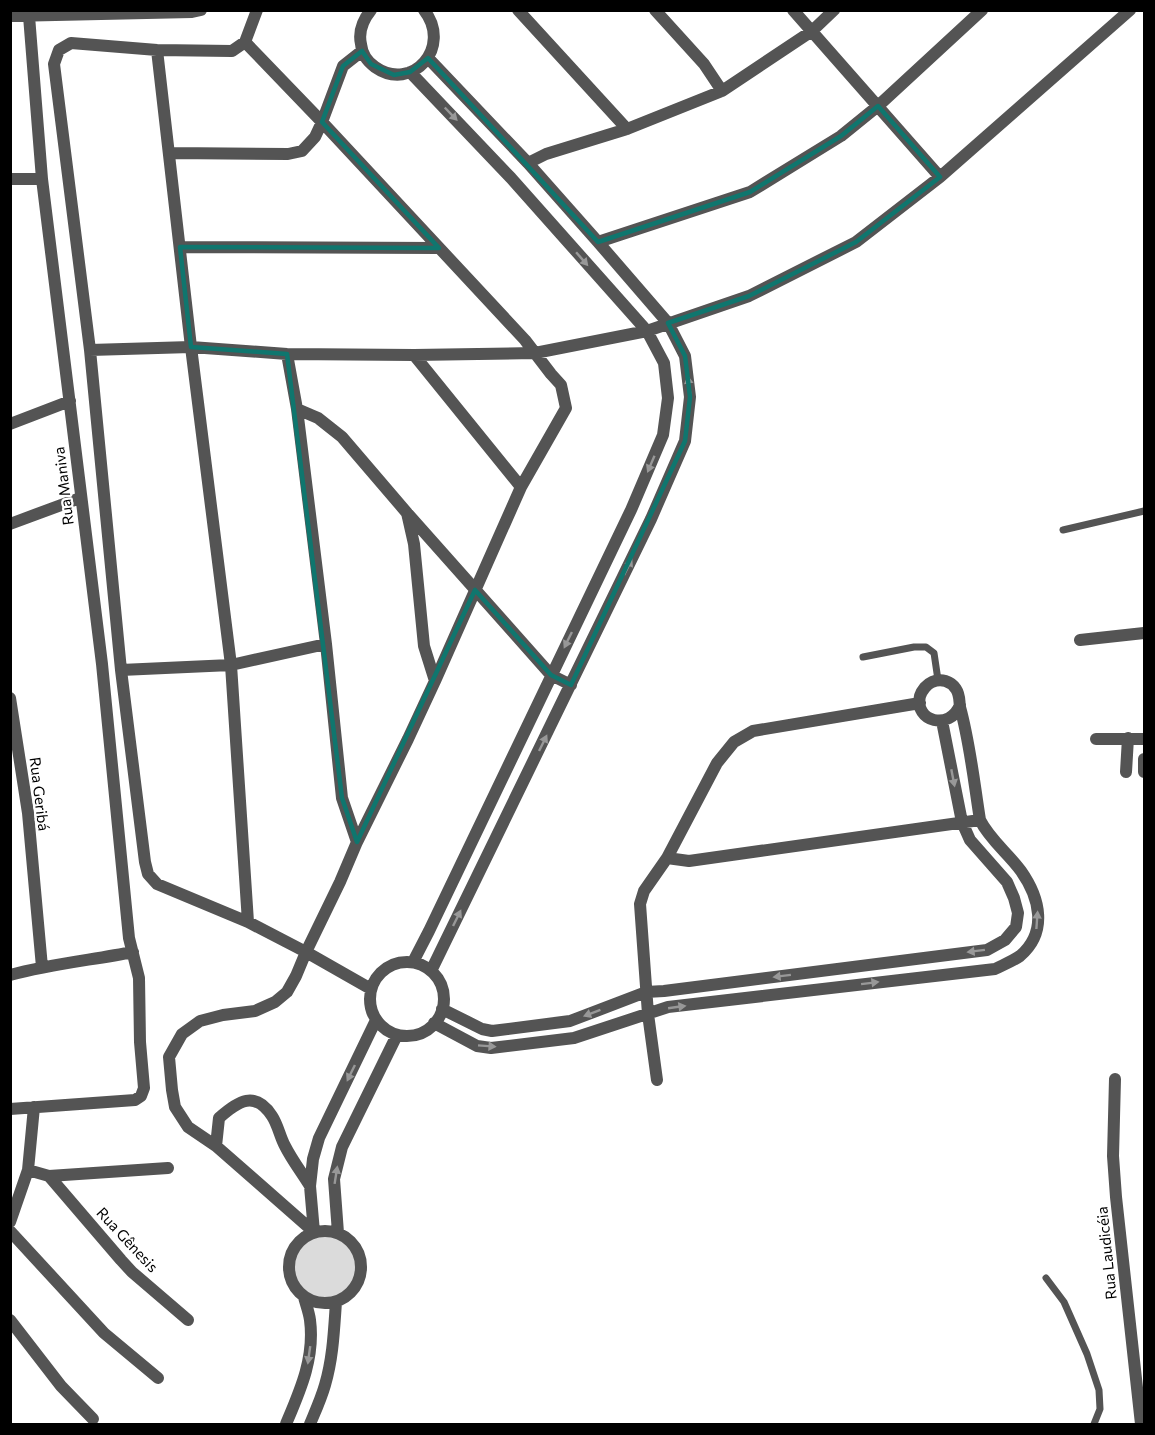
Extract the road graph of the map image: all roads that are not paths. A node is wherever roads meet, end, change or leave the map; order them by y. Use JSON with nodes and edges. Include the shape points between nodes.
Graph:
{"nodes":[{"id":1,"x":201,"y":10,"type":"edge"},
{"id":2,"x":257,"y":10,"type":"edge"},
{"id":3,"x":371,"y":10,"type":"edge"},
{"id":4,"x":518,"y":10,"type":"edge"},
{"id":5,"x":655,"y":10,"type":"edge"},
{"id":6,"x":793,"y":10,"type":"edge"},
{"id":7,"x":834,"y":10,"type":"edge"},
{"id":8,"x":982,"y":10,"type":"edge"},
{"id":9,"x":1130,"y":10,"type":"edge"},
{"id":10,"x":426,"y":12,"type":"edge"},
{"id":11,"x":10,"y":16,"type":"edge"},
{"id":12,"x":29,"y":16,"type":"junction"},
{"id":13,"x":812,"y":31,"type":"junction"},
{"id":14,"x":245,"y":42,"type":"junction"},
{"id":15,"x":157,"y":50,"type":"junction"},
{"id":16,"x":362,"y":51,"type":"junction"},
{"id":17,"x":428,"y":58,"type":"junction"},
{"id":18,"x":411,"y":72,"type":"junction"},
{"id":19,"x":722,"y":91,"type":"junction"},
{"id":20,"x":878,"y":106,"type":"junction"},
{"id":21,"x":322,"y":122,"type":"junction"},
{"id":22,"x":627,"y":129,"type":"junction"},
{"id":23,"x":169,"y":153,"type":"junction"},
{"id":24,"x":528,"y":163,"type":"junction"},
{"id":25,"x":940,"y":177,"type":"junction"},
{"id":26,"x":10,"y":178,"type":"edge"},
{"id":27,"x":42,"y":179,"type":"junction"},
{"id":28,"x":598,"y":242,"type":"junction"},
{"id":29,"x":180,"y":247,"type":"junction"},
{"id":30,"x":439,"y":248,"type":"junction"},
{"id":31,"x":669,"y":323,"type":"junction"},
{"id":32,"x":646,"y":331,"type":"junction"},
{"id":33,"x":191,"y":347,"type":"junction"},
{"id":34,"x":90,"y":350,"type":"junction"},
{"id":35,"x":535,"y":353,"type":"junction"},
{"id":36,"x":287,"y":354,"type":"junction"},
{"id":37,"x":414,"y":355,"type":"junction"},
{"id":38,"x":70,"y":401,"type":"junction"},
{"id":39,"x":297,"y":409,"type":"junction"},
{"id":40,"x":10,"y":424,"type":"edge"},
{"id":41,"x":521,"y":487,"type":"junction"},
{"id":42,"x":80,"y":498,"type":"junction"},
{"id":43,"x":631,"y":510,"type":"junction"},
{"id":44,"x":1144,"y":511,"type":"edge"},
{"id":45,"x":407,"y":513,"type":"junction"},
{"id":46,"x":651,"y":519,"type":"junction"},
{"id":47,"x":10,"y":524,"type":"edge"},
{"id":48,"x":1063,"y":530,"type":"dead end"},
{"id":49,"x":475,"y":590,"type":"junction"},
{"id":50,"x":1144,"y":633,"type":"edge"},
{"id":51,"x":1080,"y":640,"type":"dead end"},
{"id":52,"x":326,"y":644,"type":"junction"},
{"id":53,"x":863,"y":657,"type":"dead end"},
{"id":54,"x":231,"y":665,"type":"junction"},
{"id":55,"x":121,"y":670,"type":"junction"},
{"id":56,"x":551,"y":675,"type":"junction"},
{"id":57,"x":938,"y":680,"type":"junction"},
{"id":58,"x":435,"y":681,"type":"junction"},
{"id":59,"x":571,"y":685,"type":"junction"},
{"id":60,"x":10,"y":698,"type":"edge"},
{"id":61,"x":920,"y":703,"type":"junction"},
{"id":62,"x":960,"y":705,"type":"junction"},
{"id":63,"x":942,"y":721,"type":"junction"},
{"id":64,"x":1128,"y":738,"type":"junction"},
{"id":65,"x":1144,"y":739,"type":"edge"},
{"id":66,"x":1096,"y":740,"type":"dead end"},
{"id":67,"x":1144,"y":759,"type":"edge"},
{"id":68,"x":1126,"y":772,"type":"dead end"},
{"id":69,"x":1144,"y":772,"type":"edge"},
{"id":70,"x":980,"y":820,"type":"junction"},
{"id":71,"x":962,"y":822,"type":"junction"},
{"id":72,"x":357,"y":842,"type":"junction"},
{"id":73,"x":667,"y":858,"type":"junction"},
{"id":74,"x":248,"y":922,"type":"junction"},
{"id":75,"x":133,"y":952,"type":"junction"},
{"id":76,"x":306,"y":952,"type":"junction"},
{"id":77,"x":413,"y":962,"type":"junction"},
{"id":78,"x":42,"y":967,"type":"junction"},
{"id":79,"x":432,"y":971,"type":"junction"},
{"id":80,"x":10,"y":975,"type":"edge"},
{"id":81,"x":371,"y":989,"type":"junction"},
{"id":82,"x":646,"y":992,"type":"junction"},
{"id":83,"x":442,"y":1009,"type":"junction"},
{"id":84,"x":648,"y":1014,"type":"junction"},
{"id":85,"x":376,"y":1020,"type":"junction"},
{"id":86,"x":434,"y":1023,"type":"junction"},
{"id":87,"x":396,"y":1035,"type":"junction"},
{"id":88,"x":1115,"y":1079,"type":"dead end"},
{"id":89,"x":657,"y":1080,"type":"dead end"},
{"id":90,"x":34,"y":1107,"type":"junction"},
{"id":91,"x":10,"y":1109,"type":"edge"},
{"id":92,"x":216,"y":1146,"type":"junction"},
{"id":93,"x":168,"y":1168,"type":"dead end"},
{"id":94,"x":28,"y":1170,"type":"junction"},
{"id":95,"x":49,"y":1176,"type":"junction"},
{"id":96,"x":310,"y":1186,"type":"junction"},
{"id":97,"x":10,"y":1222,"type":"edge"},
{"id":98,"x":10,"y":1231,"type":"edge"},
{"id":99,"x":314,"y":1232,"type":"junction"},
{"id":100,"x":338,"y":1233,"type":"junction"},
{"id":101,"x":1046,"y":1278,"type":"dead end"},
{"id":102,"x":304,"y":1297,"type":"junction"},
{"id":103,"x":336,"y":1302,"type":"junction"},
{"id":104,"x":10,"y":1320,"type":"edge"},
{"id":105,"x":188,"y":1320,"type":"dead end"},
{"id":106,"x":158,"y":1378,"type":"dead end"},
{"id":107,"x":93,"y":1419,"type":"dead end"},
{"id":108,"x":286,"y":1425,"type":"edge"},
{"id":109,"x":310,"y":1425,"type":"edge"},
{"id":110,"x":1094,"y":1425,"type":"edge"},
{"id":111,"x":1141,"y":1425,"type":"edge"}],
"edges":[{"from":1,"to":12,"type":"street"},
{"from":2,"to":14,"type":"street"},
{"from":3,"to":16,"type":"street","via":[[362,26]]},
{"from":4,"to":22,"type":"street"},
{"from":5,"to":19,"type":"street","via":[[704,64]]},
{"from":6,"to":13,"type":"street"},
{"from":7,"to":13,"type":"street"},
{"from":8,"to":20,"type":"street"},
{"from":9,"to":25,"type":"street"},
{"from":10,"to":17,"type":"street","via":[[435,40]]},
{"from":11,"to":12,"type":"street"},
{"from":12,"to":27,"type":"street","name":"Rua Maniva"},
{"from":13,"to":19,"type":"street"},
{"from":13,"to":20,"type":"street"},
{"from":14,"to":15,"type":"street","via":[[232,51]]},
{"from":14,"to":21,"type":"street"},
{"from":15,"to":23,"type":"street"},
{"from":15,"to":34,"type":"street","via":[[71,44],[59,50],[54,64]]},
{"from":16,"to":18,"type":"street","via":[[371,64],[386,73]]},
{"from":16,"to":21,"type":"street","via":[[342,66]]},
{"from":17,"to":18,"type":"street"},
{"from":17,"to":24,"type":"street"},
{"from":18,"to":32,"type":"street","one_way":true,"via":[[512,178]]},
{"from":19,"to":22,"type":"street"},
{"from":20,"to":25,"type":"street"},
{"from":20,"to":28,"type":"street","via":[[841,136],[750,192]]},
{"from":21,"to":23,"type":"street","via":[[302,151],[288,154]]},
{"from":21,"to":30,"type":"street"},
{"from":22,"to":24,"type":"street"},
{"from":23,"to":29,"type":"street"},
{"from":24,"to":28,"type":"street"},
{"from":25,"to":31,"type":"street","via":[[856,242],[749,296]]},
{"from":26,"to":27,"type":"street"},
{"from":27,"to":38,"type":"street","name":"Rua Maniva"},
{"from":28,"to":31,"type":"street"},
{"from":29,"to":30,"type":"street"},
{"from":29,"to":33,"type":"street"},
{"from":30,"to":35,"type":"street"},
{"from":31,"to":32,"type":"street"},
{"from":46,"to":31,"type":"street","one_way":true,"via":[[685,441],[690,397],[685,356]]},
{"from":32,"to":35,"type":"street"},
{"from":32,"to":43,"type":"street","one_way":true,"via":[[663,363],[668,398],[663,435]]},
{"from":33,"to":34,"type":"street"},
{"from":33,"to":36,"type":"street"},
{"from":33,"to":54,"type":"street"},
{"from":34,"to":55,"type":"street"},
{"from":35,"to":37,"type":"street"},
{"from":35,"to":41,"type":"street","via":[[561,386],[566,408]]},
{"from":36,"to":37,"type":"street"},
{"from":36,"to":39,"type":"street"},
{"from":37,"to":41,"type":"street"},
{"from":38,"to":40,"type":"street"},
{"from":38,"to":42,"type":"street","name":"Rua Maniva"},
{"from":39,"to":45,"type":"street","via":[[318,418],[342,437]]},
{"from":39,"to":52,"type":"street"},
{"from":41,"to":49,"type":"street"},
{"from":42,"to":47,"type":"street"},
{"from":42,"to":75,"type":"street","name":"Rua Maniva"},
{"from":43,"to":46,"type":"street"},
{"from":43,"to":56,"type":"street","one_way":true},
{"from":44,"to":48,"type":"lane"},
{"from":45,"to":49,"type":"street"},
{"from":45,"to":58,"type":"street","via":[[414,544],[424,646]]},
{"from":59,"to":46,"type":"street","one_way":true},
{"from":49,"to":56,"type":"street"},
{"from":49,"to":58,"type":"street"},
{"from":50,"to":51,"type":"street"},
{"from":52,"to":54,"type":"street"},
{"from":52,"to":72,"type":"street","via":[[342,798]]},
{"from":53,"to":57,"type":"lane","via":[[926,647],[934,653]]},
{"from":54,"to":55,"type":"street"},
{"from":54,"to":74,"type":"street"},
{"from":55,"to":74,"type":"street","via":[[148,874],[157,884]]},
{"from":56,"to":59,"type":"street"},
{"from":56,"to":77,"type":"street"},
{"from":57,"to":61,"type":"street","via":[[922,691]]},
{"from":57,"to":62,"type":"street","via":[[955,687]]},
{"from":58,"to":72,"type":"street"},
{"from":79,"to":59,"type":"street","one_way":true},
{"from":60,"to":78,"type":"street","name":"Rua Geribá","via":[[28,813]]},
{"from":61,"to":63,"type":"street","via":[[930,718]]},
{"from":61,"to":73,"type":"street","via":[[753,732],[734,742],[717,763]]},
{"from":62,"to":63,"type":"street","via":[[953,716]]},
{"from":62,"to":70,"type":"street"},
{"from":63,"to":71,"type":"street","one_way":true},
{"from":64,"to":65,"type":"street"},
{"from":64,"to":66,"type":"street"},
{"from":64,"to":68,"type":"street"},
{"from":67,"to":69,"type":"street"},
{"from":70,"to":71,"type":"street"},
{"from":84,"to":70,"type":"street","one_way":true,"via":[[668,1007],[995,969],[1020,956],[1035,937],[1039,914],[1034,894]]},
{"from":71,"to":73,"type":"street","via":[[689,861]]},
{"from":71,"to":82,"type":"street","one_way":true,"via":[[970,840],[1007,882],[1018,913],[1016,927],[1005,940],[987,950]]},
{"from":72,"to":76,"type":"street"},
{"from":73,"to":82,"type":"street","via":[[644,891],[640,904]]},
{"from":74,"to":76,"type":"street"},
{"from":75,"to":78,"type":"street"},
{"from":75,"to":90,"type":"street","name":"Rua Maniva","via":[[139,978],[144,1088],[141,1096],[135,1100]]},
{"from":76,"to":81,"type":"street"},
{"from":76,"to":92,"type":"street","via":[[287,992],[275,1002],[255,1011],[200,1021],[182,1034],[169,1057],[176,1107],[188,1127]]},
{"from":77,"to":79,"type":"street"},
{"from":77,"to":81,"type":"street","via":[[400,962],[385,969]]},
{"from":78,"to":80,"type":"street"},
{"from":79,"to":83,"type":"street","via":[[441,984]]},
{"from":81,"to":85,"type":"street","via":[[370,1005]]},
{"from":82,"to":83,"type":"street","one_way":true,"via":[[570,1021],[492,1031]]},
{"from":82,"to":84,"type":"street"},
{"from":83,"to":86,"type":"street"},
{"from":86,"to":84,"type":"street","one_way":true,"via":[[477,1046],[491,1048],[574,1038]]},
{"from":84,"to":89,"type":"street"},
{"from":85,"to":87,"type":"street"},
{"from":85,"to":96,"type":"street","one_way":true,"via":[[319,1138]]},
{"from":86,"to":87,"type":"street","via":[[421,1033]]},
{"from":100,"to":87,"type":"street","one_way":true,"via":[[334,1179],[342,1147]]},
{"from":88,"to":111,"type":"street","name":"Rua Laudicéia","via":[[1116,1197]]},
{"from":90,"to":91,"type":"street"},
{"from":90,"to":94,"type":"street"},
{"from":92,"to":96,"type":"street","via":[[219,1118],[245,1100],[261,1103],[273,1117]]},
{"from":92,"to":99,"type":"street"},
{"from":93,"to":95,"type":"street"},
{"from":94,"to":95,"type":"street"},
{"from":94,"to":97,"type":"street"},
{"from":95,"to":105,"type":"street","name":"Rua Gênesis","via":[[132,1272]]},
{"from":96,"to":99,"type":"street"},
{"from":98,"to":106,"type":"street","via":[[104,1333]]},
{"from":99,"to":100,"type":"street"},
{"from":99,"to":102,"type":"street","via":[[300,1240],[289,1262],[290,1278]]},
{"from":100,"to":103,"type":"street","via":[[352,1242],[360,1256],[361,1272],[350,1294]]},
{"from":101,"to":110,"type":"lane","via":[[1064,1302],[1099,1390],[1100,1409]]},
{"from":102,"to":103,"type":"street","via":[[319,1304]]},
{"from":102,"to":108,"type":"street","one_way":true,"via":[[310,1317],[310,1355]]},
{"from":103,"to":109,"type":"street","via":[[325,1387]]},
{"from":104,"to":107,"type":"street"}]}
